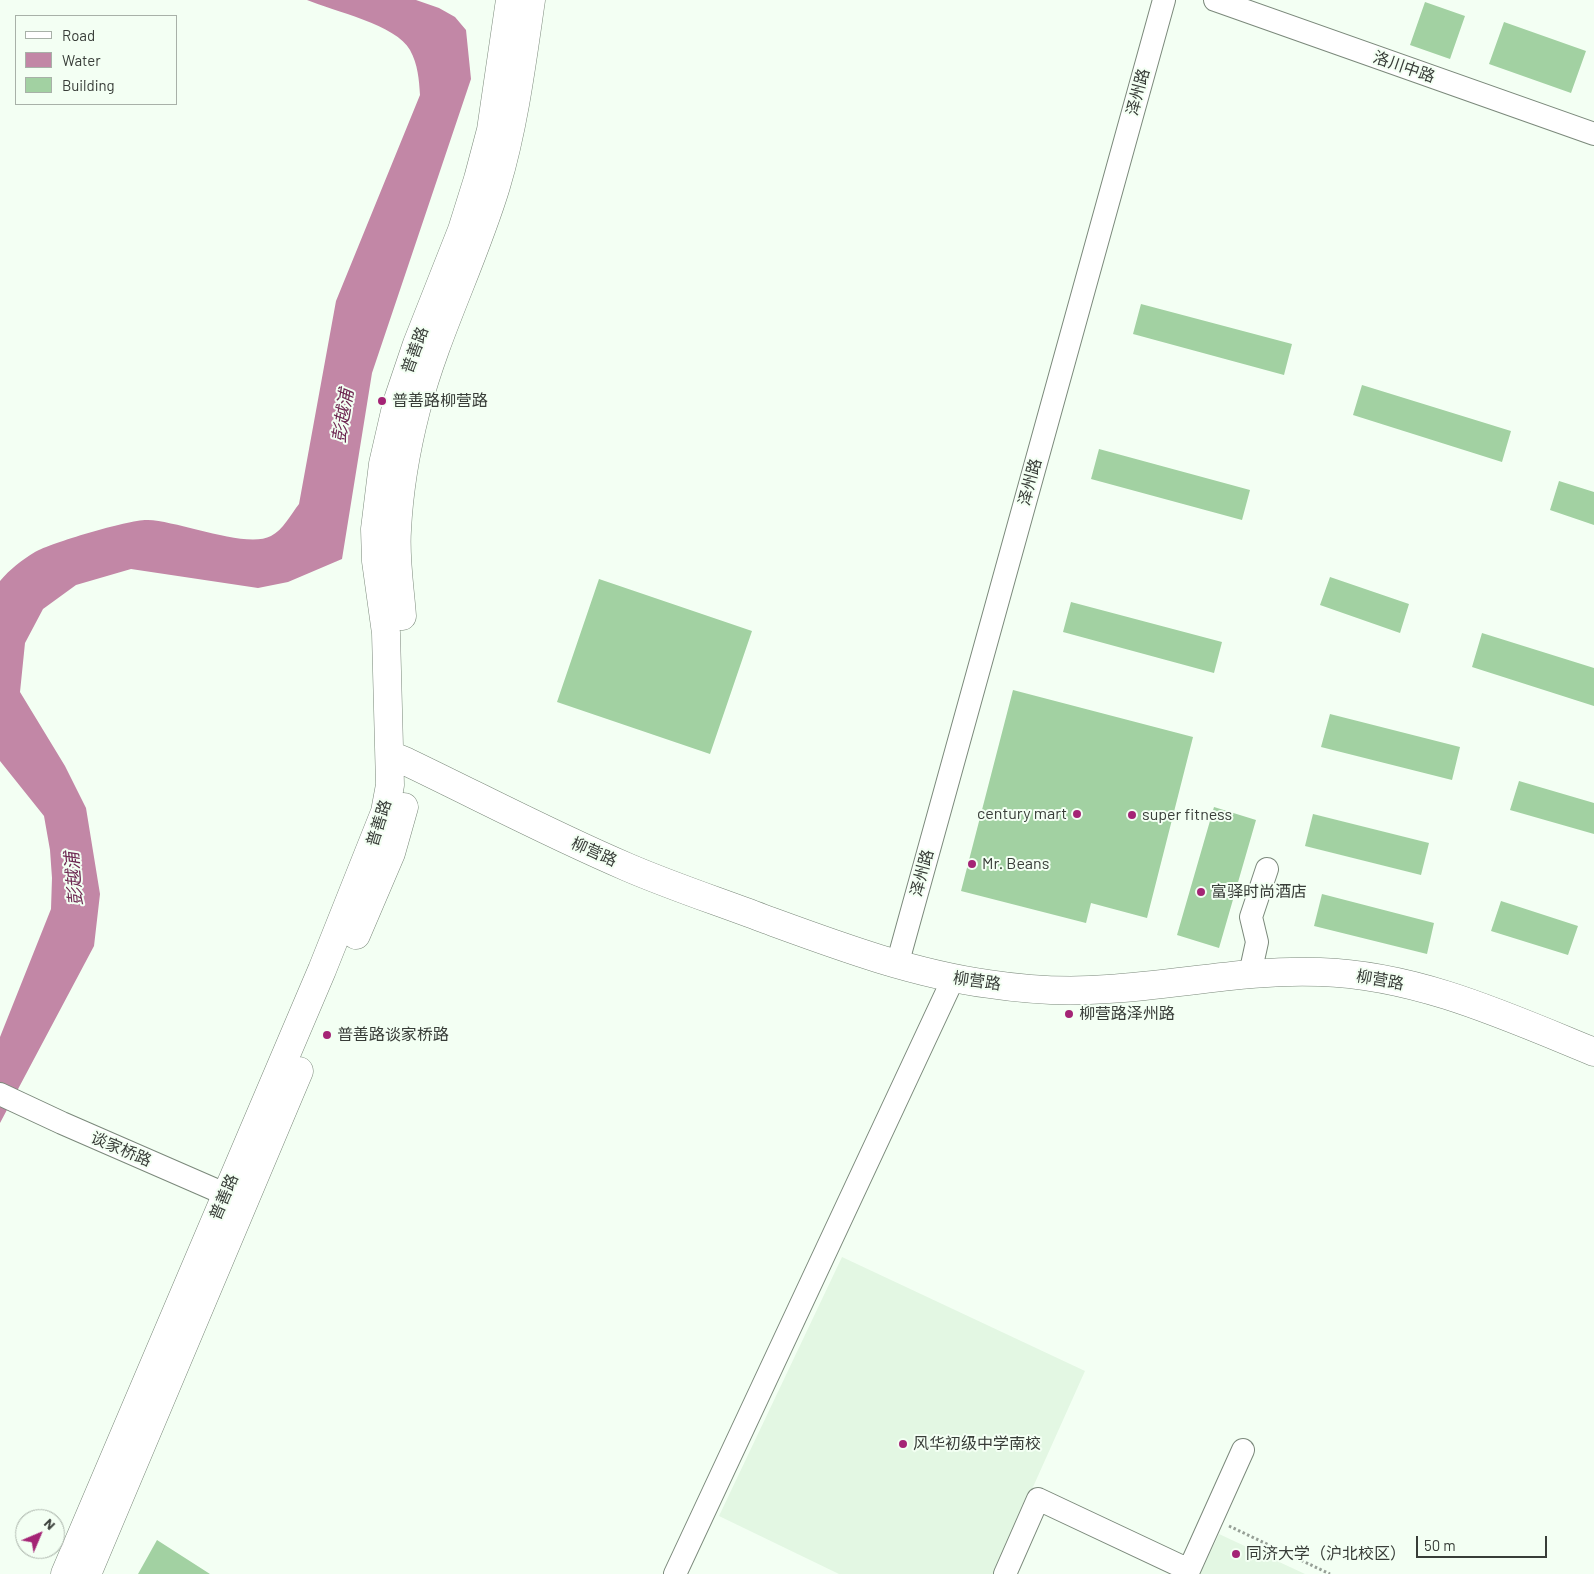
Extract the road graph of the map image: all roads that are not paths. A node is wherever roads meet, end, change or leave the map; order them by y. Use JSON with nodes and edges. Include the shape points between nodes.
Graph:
{"nodes":[{"id":1,"x":510,"y":0,"type":"edge"},
{"id":2,"x":530,"y":0,"type":"edge"},
{"id":3,"x":1164,"y":0,"type":"edge"},
{"id":4,"x":1214,"y":0,"type":"edge"},
{"id":5,"x":1594,"y":134,"type":"edge"},
{"id":6,"x":398,"y":759,"type":"junction"},
{"id":7,"x":1267,"y":870,"type":"dead end"},
{"id":8,"x":897,"y":964,"type":"junction"},
{"id":9,"x":1250,"y":974,"type":"junction"},
{"id":10,"x":953,"y":979,"type":"junction"},
{"id":11,"x":1594,"y":1052,"type":"edge"},
{"id":12,"x":0,"y":1094,"type":"edge"},
{"id":13,"x":235,"y":1198,"type":"junction"},
{"id":14,"x":1243,"y":1450,"type":"dead end"},
{"id":15,"x":65,"y":1574,"type":"edge"},
{"id":16,"x":87,"y":1574,"type":"edge"},
{"id":17,"x":675,"y":1574,"type":"edge"},
{"id":18,"x":1005,"y":1574,"type":"edge"}],
"edges":[{"from":1,"to":6,"type":"main road","name":"普善路","via":[[491,130],[478,179],[462,230],[416,344],[383,464],[375,529],[376,561],[386,633],[387,729]]},
{"from":2,"to":6,"type":"main road","name":"普善路","via":[[510,133],[496,185],[432,360],[416,410],[404,468],[396,530],[403,631],[403,731]]},
{"from":3,"to":8,"type":"street","name":"泽州路"},
{"from":4,"to":5,"type":"street","name":"洛川中路"},
{"from":6,"to":8,"type":"main road","name":"柳营路","via":[[630,868],[827,942]]},
{"from":6,"to":13,"type":"main road","name":"普善路","via":[[404,810],[391,853]]},
{"from":7,"to":9,"type":"street","via":[[1251,917],[1257,942]]},
{"from":8,"to":10,"type":"main road","name":"柳营路"},
{"from":9,"to":10,"type":"main road","name":"柳营路","via":[[1108,989],[1031,988]]},
{"from":9,"to":11,"type":"main road","name":"柳营路","via":[[1320,972],[1376,977],[1490,1009]]},
{"from":10,"to":17,"type":"street"},
{"from":12,"to":13,"type":"street","name":"谈家桥路"},
{"from":13,"to":15,"type":"main road","name":"普善路"},
{"from":13,"to":16,"type":"main road","name":"普善路"},
{"from":14,"to":18,"type":"street","via":[[1189,1570],[1038,1499]]}]}
